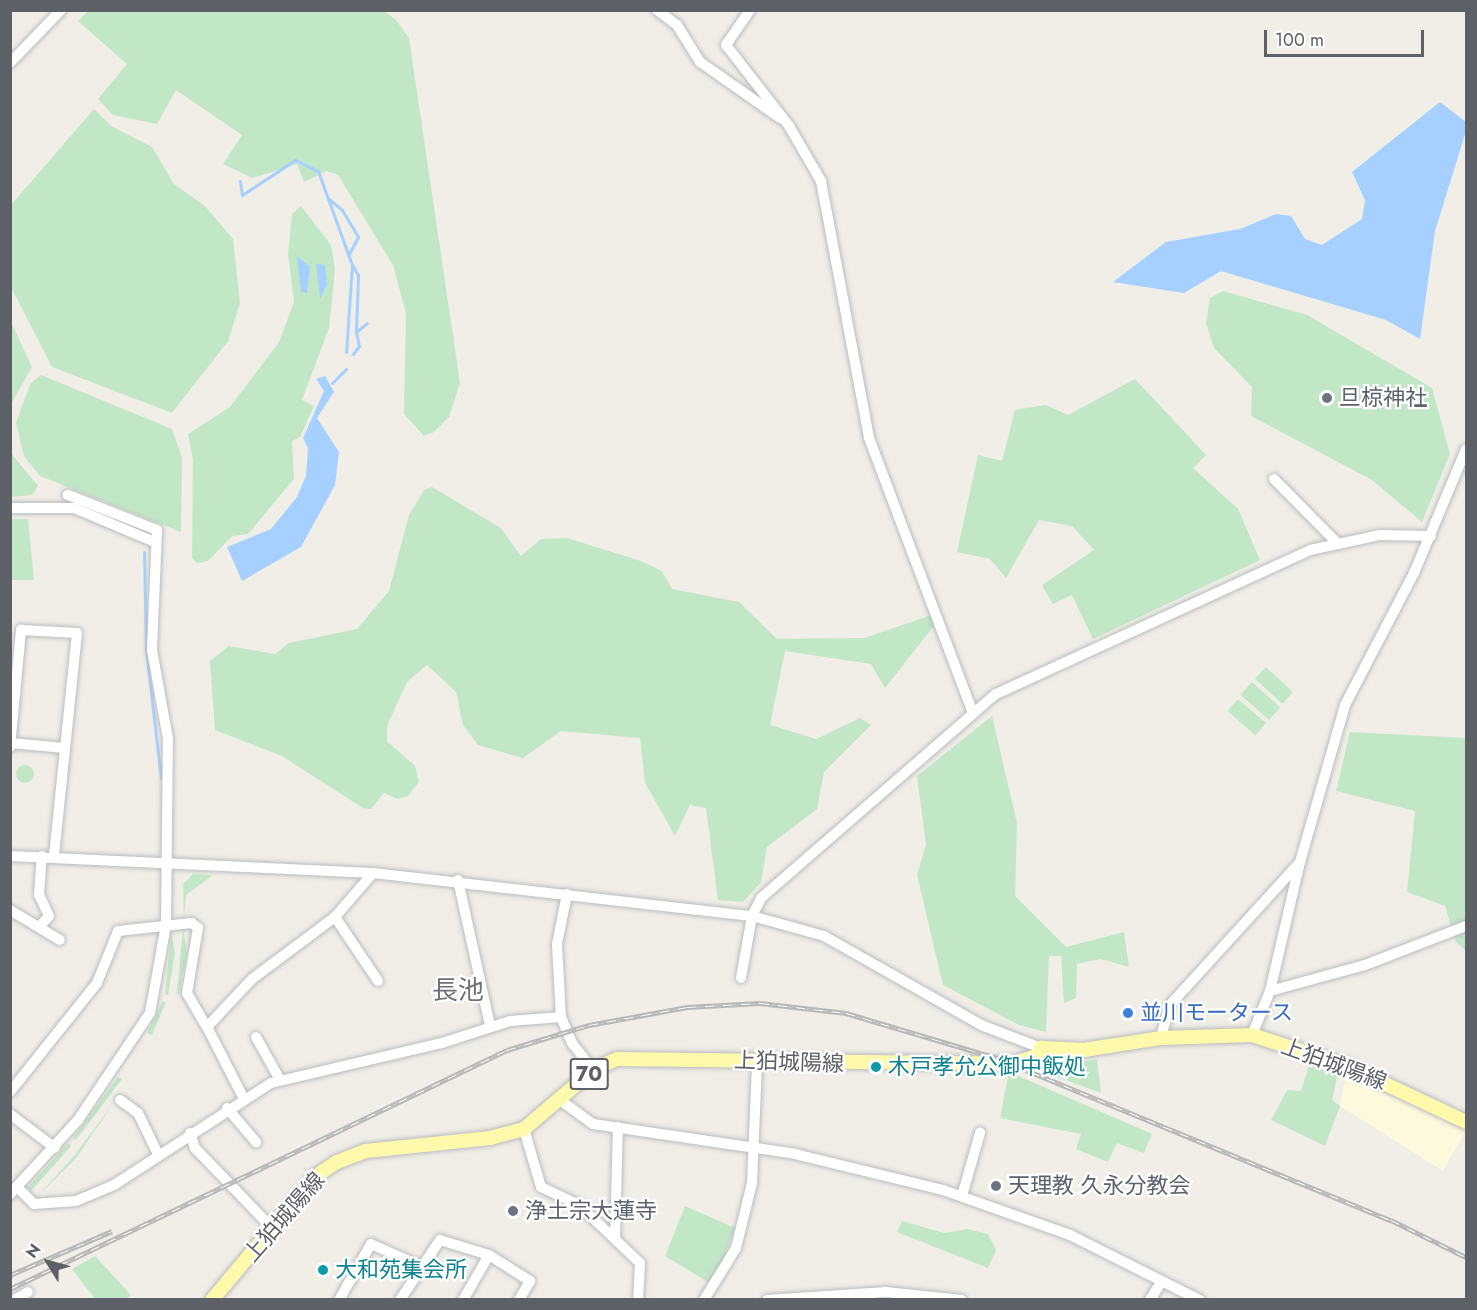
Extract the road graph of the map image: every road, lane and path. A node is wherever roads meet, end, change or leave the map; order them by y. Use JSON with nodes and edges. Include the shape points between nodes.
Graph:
{"nodes":[{"id":1,"x":61,"y":10,"type":"edge"},
{"id":2,"x":657,"y":10,"type":"edge"},
{"id":3,"x":750,"y":10,"type":"edge"},
{"id":4,"x":10,"y":63,"type":"edge"},
{"id":5,"x":789,"y":126,"type":"junction"},
{"id":6,"x":1467,"y":448,"type":"edge"},
{"id":7,"x":1274,"y":479,"type":"dead end"},
{"id":8,"x":68,"y":495,"type":"dead end"},
{"id":9,"x":10,"y":508,"type":"edge"},
{"id":10,"x":1431,"y":536,"type":"junction"},
{"id":11,"x":155,"y":542,"type":"junction"},
{"id":12,"x":1338,"y":544,"type":"junction"},
{"id":13,"x":973,"y":713,"type":"junction"},
{"id":14,"x":11,"y":745,"type":"edge"},
{"id":15,"x":65,"y":748,"type":"junction"},
{"id":16,"x":10,"y":856,"type":"edge"},
{"id":17,"x":42,"y":856,"type":"junction"},
{"id":18,"x":54,"y":856,"type":"junction"},
{"id":19,"x":163,"y":861,"type":"junction"},
{"id":20,"x":1300,"y":862,"type":"junction"},
{"id":21,"x":373,"y":873,"type":"junction"},
{"id":22,"x":458,"y":880,"type":"junction"},
{"id":23,"x":567,"y":894,"type":"junction"},
{"id":24,"x":10,"y":910,"type":"edge"},
{"id":25,"x":752,"y":916,"type":"junction"},
{"id":26,"x":335,"y":917,"type":"junction"},
{"id":27,"x":40,"y":926,"type":"junction"},
{"id":28,"x":166,"y":926,"type":"junction"},
{"id":29,"x":1467,"y":926,"type":"edge"},
{"id":30,"x":60,"y":940,"type":"dead end"},
{"id":31,"x":741,"y":978,"type":"dead end"},
{"id":32,"x":378,"y":981,"type":"dead end"},
{"id":33,"x":1270,"y":991,"type":"junction"},
{"id":34,"x":561,"y":1017,"type":"junction"},
{"id":35,"x":490,"y":1026,"type":"junction"},
{"id":36,"x":207,"y":1027,"type":"junction"},
{"id":37,"x":1252,"y":1035,"type":"junction"},
{"id":38,"x":256,"y":1037,"type":"dead end"},
{"id":39,"x":1161,"y":1038,"type":"junction"},
{"id":40,"x":1041,"y":1048,"type":"junction"},
{"id":41,"x":757,"y":1062,"type":"junction"},
{"id":42,"x":593,"y":1070,"type":"junction"},
{"id":43,"x":280,"y":1080,"type":"junction"},
{"id":44,"x":10,"y":1092,"type":"edge"},
{"id":45,"x":243,"y":1097,"type":"junction"},
{"id":46,"x":120,"y":1100,"type":"dead end"},
{"id":47,"x":560,"y":1100,"type":"junction"},
{"id":48,"x":227,"y":1108,"type":"junction"},
{"id":49,"x":10,"y":1114,"type":"edge"},
{"id":50,"x":1467,"y":1122,"type":"edge"},
{"id":51,"x":618,"y":1127,"type":"junction"},
{"id":52,"x":524,"y":1129,"type":"junction"},
{"id":53,"x":190,"y":1133,"type":"junction"},
{"id":54,"x":980,"y":1133,"type":"dead end"},
{"id":55,"x":256,"y":1142,"type":"dead end"},
{"id":56,"x":55,"y":1148,"type":"junction"},
{"id":57,"x":755,"y":1148,"type":"junction"},
{"id":58,"x":158,"y":1154,"type":"junction"},
{"id":59,"x":14,"y":1191,"type":"edge"},
{"id":60,"x":962,"y":1196,"type":"junction"},
{"id":61,"x":272,"y":1228,"type":"junction"},
{"id":62,"x":615,"y":1238,"type":"junction"},
{"id":63,"x":489,"y":1255,"type":"junction"},
{"id":64,"x":420,"y":1266,"type":"junction"},
{"id":65,"x":1160,"y":1284,"type":"junction"},
{"id":66,"x":28,"y":1292,"type":"dead end"},
{"id":67,"x":14,"y":1299,"type":"edge"},
{"id":68,"x":212,"y":1299,"type":"edge"},
{"id":69,"x":339,"y":1299,"type":"edge"},
{"id":70,"x":400,"y":1299,"type":"edge"},
{"id":71,"x":463,"y":1299,"type":"edge"},
{"id":72,"x":519,"y":1299,"type":"edge"},
{"id":73,"x":638,"y":1299,"type":"edge"},
{"id":74,"x":704,"y":1299,"type":"edge"},
{"id":75,"x":767,"y":1299,"type":"edge"},
{"id":76,"x":962,"y":1299,"type":"edge"},
{"id":77,"x":1150,"y":1299,"type":"edge"},
{"id":78,"x":1200,"y":1299,"type":"edge"}],
"edges":[{"from":1,"to":4,"type":"street"},
{"from":2,"to":5,"type":"street","via":[[677,25],[700,62]]},
{"from":3,"to":5,"type":"street","via":[[726,45]]},
{"from":5,"to":13,"type":"street","via":[[821,181],[845,333],[885,489]]},
{"from":6,"to":10,"type":"street"},
{"from":7,"to":12,"type":"street"},
{"from":8,"to":11,"type":"street","via":[[157,530]]},
{"from":9,"to":11,"type":"street","via":[[74,508]]},
{"from":10,"to":12,"type":"street","via":[[1380,536]]},
{"from":10,"to":20,"type":"street","via":[[1346,705]]},
{"from":11,"to":19,"type":"street","via":[[152,650],[168,749]]},
{"from":12,"to":13,"type":"street","via":[[1310,550],[1037,672]]},
{"from":13,"to":25,"type":"street","via":[[761,898]]},
{"from":14,"to":15,"type":"street"},
{"from":14,"to":15,"type":"street","via":[[21,630],[76,633]]},
{"from":15,"to":18,"type":"street"},
{"from":16,"to":17,"type":"street"},
{"from":17,"to":18,"type":"street"},
{"from":17,"to":27,"type":"street","via":[[39,896],[49,916]]},
{"from":18,"to":19,"type":"street"},
{"from":19,"to":21,"type":"street"},
{"from":19,"to":28,"type":"street"},
{"from":20,"to":33,"type":"street"},
{"from":20,"to":39,"type":"street","via":[[1169,1006]]},
{"from":21,"to":22,"type":"street"},
{"from":21,"to":26,"type":"street"},
{"from":22,"to":23,"type":"street"},
{"from":22,"to":35,"type":"street"},
{"from":23,"to":25,"type":"street"},
{"from":23,"to":34,"type":"street","via":[[557,944]]},
{"from":24,"to":27,"type":"street"},
{"from":25,"to":31,"type":"street"},
{"from":25,"to":40,"type":"street","via":[[824,936],[981,1024]]},
{"from":26,"to":32,"type":"street"},
{"from":26,"to":36,"type":"street","via":[[252,979]]},
{"from":27,"to":30,"type":"street"},
{"from":28,"to":36,"type":"street","via":[[192,923],[198,928],[187,993]]},
{"from":28,"to":44,"type":"street","via":[[118,931],[98,983]]},
{"from":28,"to":56,"type":"street","via":[[161,977],[150,1013]]},
{"from":29,"to":33,"type":"street","via":[[1365,965]]},
{"from":33,"to":37,"type":"street"},
{"from":34,"to":35,"type":"street"},
{"from":34,"to":42,"type":"street","via":[[572,1043]]},
{"from":35,"to":43,"type":"street","via":[[442,1043]]},
{"from":36,"to":45,"type":"street"},
{"from":37,"to":39,"type":"main road","name":"上狛城陽線"},
{"from":37,"to":50,"type":"main road","name":"上狛城陽線","via":[[1345,1065]]},
{"from":38,"to":43,"type":"street"},
{"from":39,"to":40,"type":"main road","name":"上狛城陽線","via":[[1084,1050]]},
{"from":40,"to":41,"type":"main road","name":"上狛城陽線","number":"70","via":[[1038,1056],[1011,1065]]},
{"from":41,"to":42,"type":"main road","name":"上狛城陽線","number":"70","via":[[644,1056]]},
{"from":41,"to":57,"type":"street"},
{"from":42,"to":47,"type":"main road","name":"上狛城陽線","number":"70"},
{"from":43,"to":45,"type":"street"},
{"from":45,"to":48,"type":"street"},
{"from":46,"to":58,"type":"street","via":[[138,1113]]},
{"from":47,"to":51,"type":"street","via":[[578,1118]]},
{"from":47,"to":52,"type":"main road","name":"上狛城陽線","number":"70"},
{"from":48,"to":53,"type":"street"},
{"from":48,"to":55,"type":"street"},
{"from":49,"to":56,"type":"street"},
{"from":51,"to":57,"type":"street"},
{"from":51,"to":62,"type":"street"},
{"from":52,"to":61,"type":"main road","name":"上狛城陽線","number":"70","via":[[490,1138],[366,1151],[337,1162],[316,1176]]},
{"from":52,"to":62,"type":"street","via":[[541,1187],[579,1205]]},
{"from":53,"to":58,"type":"street"},
{"from":53,"to":61,"type":"street","via":[[195,1148]]},
{"from":54,"to":60,"type":"street"},
{"from":56,"to":59,"type":"street"},
{"from":57,"to":60,"type":"street"},
{"from":57,"to":74,"type":"street","via":[[736,1248]]},
{"from":58,"to":59,"type":"street","via":[[114,1185],[76,1200],[34,1204]]},
{"from":60,"to":65,"type":"street","via":[[1070,1235]]},
{"from":61,"to":68,"type":"main road","name":"上狛城陽線","number":"70"},
{"from":62,"to":73,"type":"street","via":[[640,1263]]},
{"from":63,"to":64,"type":"street","via":[[440,1240]]},
{"from":63,"to":71,"type":"street"},
{"from":63,"to":72,"type":"street","via":[[530,1281]]},
{"from":64,"to":69,"type":"street","via":[[371,1244]]},
{"from":64,"to":70,"type":"street"},
{"from":65,"to":77,"type":"street"},
{"from":65,"to":78,"type":"street"},
{"from":66,"to":67,"type":"street"},
{"from":75,"to":76,"type":"street","via":[[780,1294],[886,1292]]}]}
